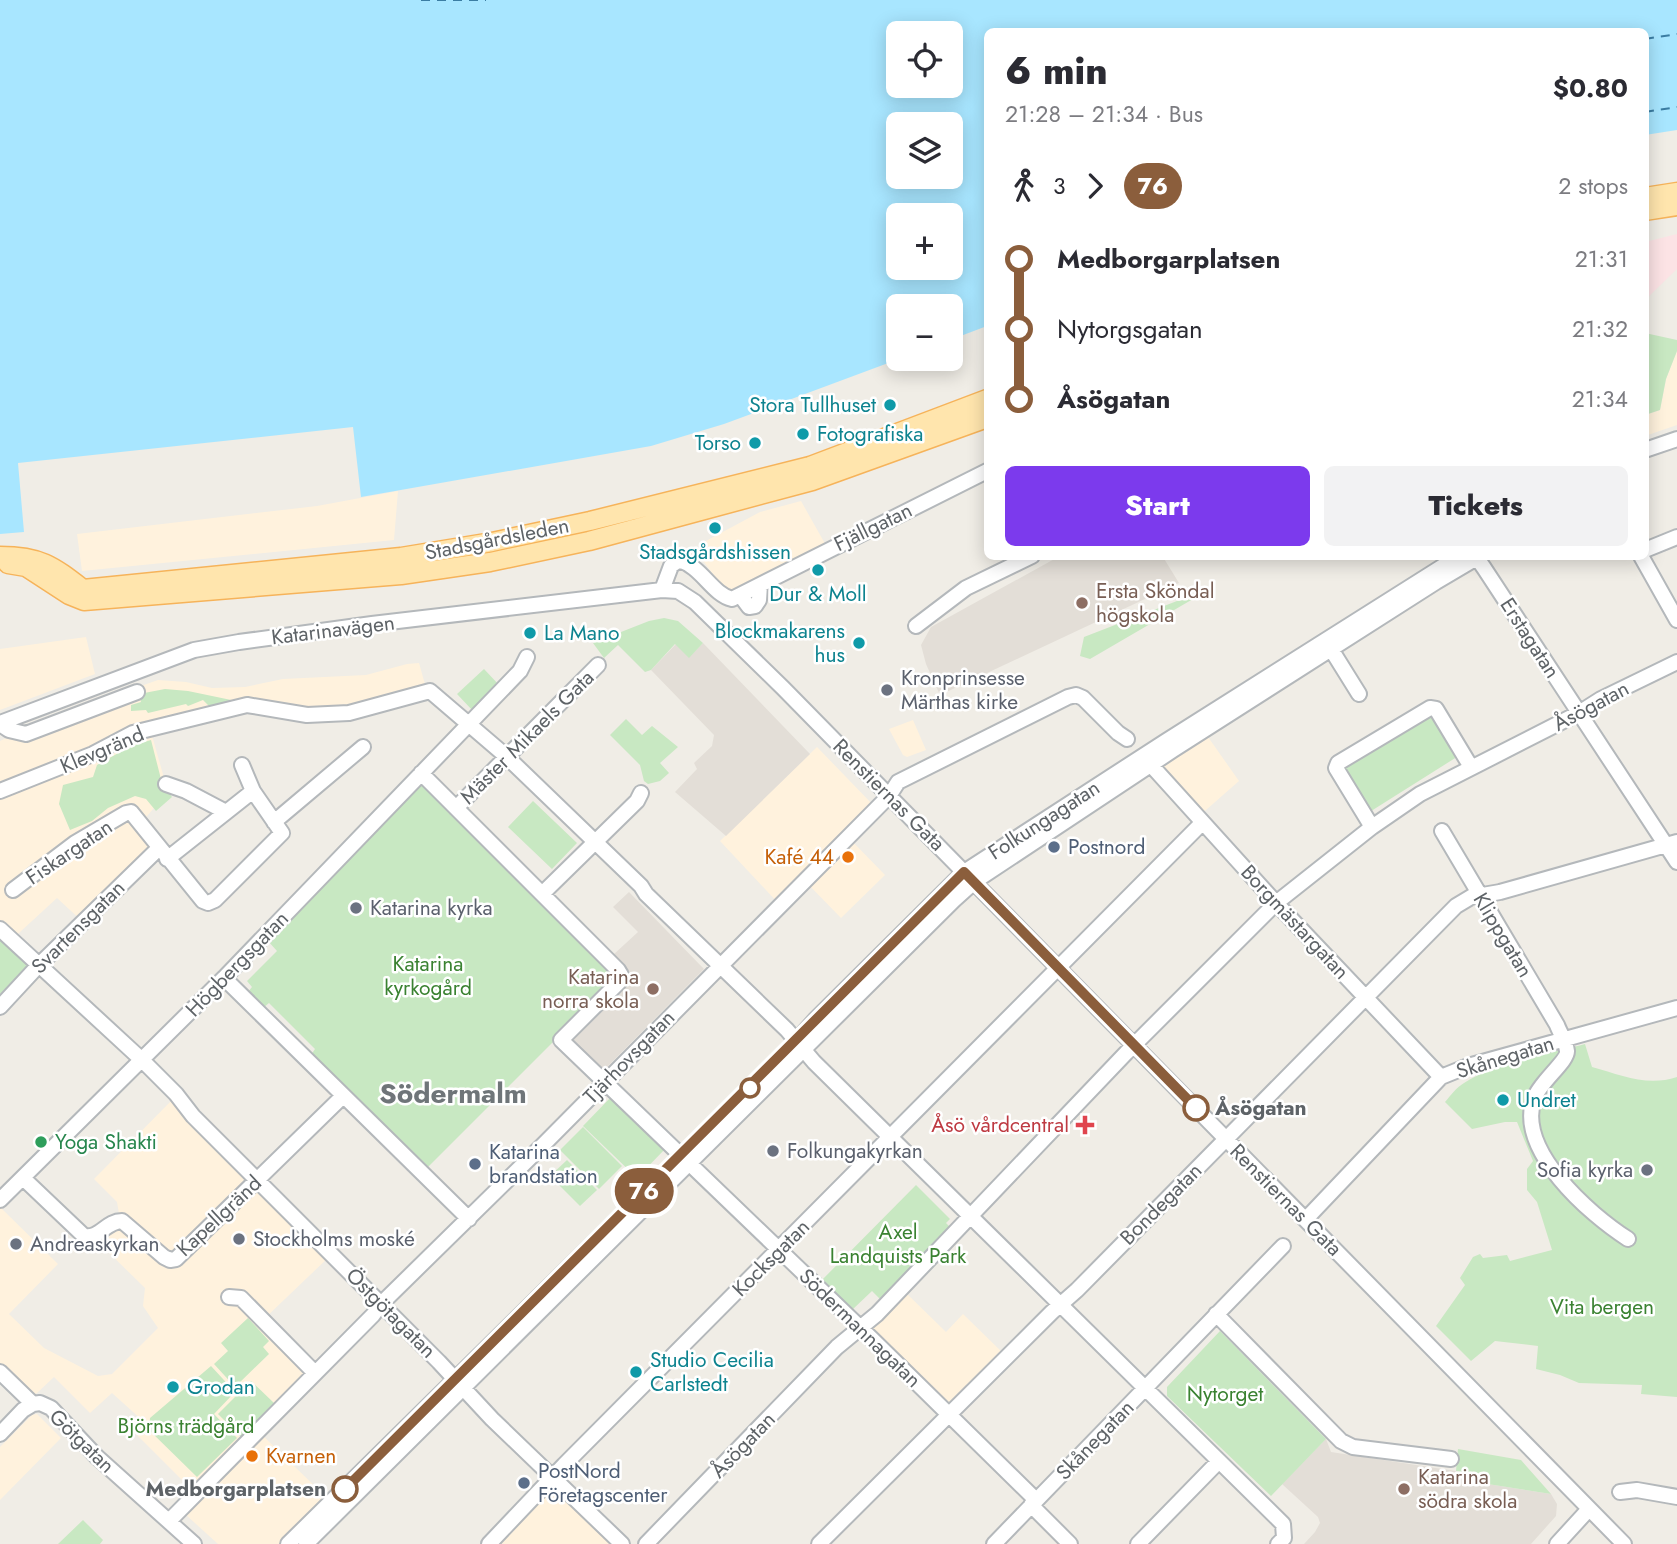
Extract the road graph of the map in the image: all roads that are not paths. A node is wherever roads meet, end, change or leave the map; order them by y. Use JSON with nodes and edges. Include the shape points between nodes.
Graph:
{"nodes":[{"id":1,"x":1677,"y":192,"type":"edge"},
{"id":2,"x":1649,"y":196,"type":"edge"},
{"id":3,"x":1677,"y":205,"type":"edge"},
{"id":4,"x":1649,"y":210,"type":"edge"},
{"id":5,"x":984,"y":400,"type":"edge"},
{"id":6,"x":984,"y":419,"type":"edge"},
{"id":7,"x":1677,"y":439,"type":"edge"},
{"id":8,"x":1649,"y":449,"type":"edge"},
{"id":9,"x":1677,"y":449,"type":"edge"},
{"id":10,"x":1649,"y":459,"type":"edge"},
{"id":11,"x":984,"y":472,"type":"edge"},
{"id":12,"x":725,"y":495,"type":"junction"},
{"id":13,"x":1677,"y":537,"type":"edge"},
{"id":14,"x":1649,"y":548,"type":"edge"},
{"id":15,"x":0,"y":556,"type":"edge"},
{"id":16,"x":1024,"y":560,"type":"edge"},
{"id":17,"x":1453,"y":560,"type":"edge"},
{"id":18,"x":1472,"y":560,"type":"edge"},
{"id":19,"x":1479,"y":560,"type":"edge"},
{"id":20,"x":1643,"y":560,"type":"edge"},
{"id":21,"x":0,"y":563,"type":"edge"},
{"id":22,"x":662,"y":590,"type":"junction"},
{"id":23,"x":678,"y":592,"type":"joint"},
{"id":24,"x":1677,"y":620,"type":"edge"},
{"id":25,"x":916,"y":626,"type":"dead end"},
{"id":26,"x":1328,"y":644,"type":"junction"},
{"id":27,"x":527,"y":657,"type":"dead end"},
{"id":28,"x":1677,"y":662,"type":"edge"},
{"id":29,"x":598,"y":665,"type":"dead end"},
{"id":30,"x":137,"y":692,"type":"dead end"},
{"id":31,"x":1359,"y":694,"type":"dead end"},
{"id":32,"x":1579,"y":713,"type":"junction"},
{"id":33,"x":468,"y":722,"type":"junction"},
{"id":34,"x":0,"y":724,"type":"edge"},
{"id":35,"x":1127,"y":739,"type":"dead end"},
{"id":36,"x":363,"y":747,"type":"dead end"},
{"id":37,"x":508,"y":757,"type":"junction"},
{"id":38,"x":242,"y":765,"type":"dead end"},
{"id":39,"x":1151,"y":765,"type":"junction"},
{"id":40,"x":1471,"y":767,"type":"junction"},
{"id":41,"x":421,"y":773,"type":"junction"},
{"id":42,"x":166,"y":784,"type":"dead end"},
{"id":43,"x":0,"y":791,"type":"edge"},
{"id":44,"x":253,"y":791,"type":"junction"},
{"id":45,"x":641,"y":793,"type":"dead end"},
{"id":46,"x":889,"y":796,"type":"junction"},
{"id":47,"x":456,"y":808,"type":"junction"},
{"id":48,"x":224,"y":811,"type":"junction"},
{"id":49,"x":1202,"y":823,"type":"junction"},
{"id":50,"x":278,"y":827,"type":"junction"},
{"id":51,"x":1372,"y":827,"type":"junction"},
{"id":52,"x":1442,"y":831,"type":"dead end"},
{"id":53,"x":596,"y":843,"type":"junction"},
{"id":54,"x":1671,"y":844,"type":"edge"},
{"id":55,"x":163,"y":854,"type":"junction"},
{"id":56,"x":1677,"y":862,"type":"edge"},
{"id":57,"x":969,"y":877,"type":"junction"},
{"id":58,"x":13,"y":890,"type":"dead end"},
{"id":59,"x":542,"y":894,"type":"junction"},
{"id":60,"x":1480,"y":896,"type":"junction"},
{"id":61,"x":1276,"y":903,"type":"junction"},
{"id":62,"x":0,"y":929,"type":"edge"},
{"id":63,"x":719,"y":965,"type":"junction"},
{"id":64,"x":38,"y":966,"type":"junction"},
{"id":65,"x":1059,"y":967,"type":"junction"},
{"id":66,"x":224,"y":978,"type":"junction"},
{"id":67,"x":1366,"y":998,"type":"junction"},
{"id":68,"x":0,"y":1007,"type":"edge"},
{"id":69,"x":1677,"y":1008,"type":"edge"},
{"id":70,"x":1563,"y":1039,"type":"junction"},
{"id":71,"x":1135,"y":1045,"type":"junction"},
{"id":72,"x":800,"y":1046,"type":"junction"},
{"id":73,"x":142,"y":1060,"type":"junction"},
{"id":74,"x":1441,"y":1077,"type":"junction"},
{"id":75,"x":604,"y":1082,"type":"junction"},
{"id":76,"x":343,"y":1096,"type":"junction"},
{"id":77,"x":891,"y":1138,"type":"junction"},
{"id":78,"x":1226,"y":1139,"type":"junction"},
{"id":79,"x":685,"y":1159,"type":"junction"},
{"id":80,"x":23,"y":1178,"type":"junction"},
{"id":81,"x":256,"y":1180,"type":"junction"},
{"id":82,"x":0,"y":1200,"type":"edge"},
{"id":83,"x":973,"y":1216,"type":"junction"},
{"id":84,"x":469,"y":1219,"type":"junction"},
{"id":85,"x":1306,"y":1219,"type":"junction"},
{"id":86,"x":1628,"y":1239,"type":"dead end"},
{"id":87,"x":1283,"y":1246,"type":"dead end"},
{"id":88,"x":779,"y":1250,"type":"junction"},
{"id":89,"x":229,"y":1297,"type":"dead end"},
{"id":90,"x":1061,"y":1303,"type":"junction"},
{"id":91,"x":381,"y":1304,"type":"junction"},
{"id":92,"x":1216,"y":1314,"type":"junction"},
{"id":93,"x":861,"y":1328,"type":"junction"},
{"id":94,"x":0,"y":1372,"type":"edge"},
{"id":95,"x":315,"y":1373,"type":"junction"},
{"id":96,"x":459,"y":1385,"type":"junction"},
{"id":97,"x":1147,"y":1387,"type":"junction"},
{"id":98,"x":33,"y":1405,"type":"junction"},
{"id":99,"x":949,"y":1414,"type":"junction"},
{"id":100,"x":0,"y":1434,"type":"edge"},
{"id":101,"x":1451,"y":1459,"type":"dead end"},
{"id":102,"x":1219,"y":1461,"type":"junction"},
{"id":103,"x":552,"y":1479,"type":"junction"},
{"id":104,"x":1620,"y":1492,"type":"dead end"},
{"id":105,"x":1677,"y":1497,"type":"edge"},
{"id":106,"x":1033,"y":1503,"type":"junction"},
{"id":107,"x":1589,"y":1509,"type":"junction"},
{"id":108,"x":170,"y":1520,"type":"junction"},
{"id":109,"x":1281,"y":1538,"type":"edge"},
{"id":110,"x":194,"y":1544,"type":"edge"},
{"id":111,"x":288,"y":1544,"type":"edge"},
{"id":112,"x":306,"y":1544,"type":"edge"},
{"id":113,"x":489,"y":1544,"type":"edge"},
{"id":114,"x":622,"y":1544,"type":"edge"},
{"id":115,"x":646,"y":1544,"type":"edge"},
{"id":116,"x":819,"y":1544,"type":"edge"},
{"id":117,"x":994,"y":1544,"type":"edge"},
{"id":118,"x":1070,"y":1544,"type":"edge"},
{"id":119,"x":1138,"y":1544,"type":"edge"},
{"id":120,"x":1557,"y":1544,"type":"edge"},
{"id":121,"x":1624,"y":1544,"type":"edge"}],
"edges":[{"from":1,"to":2,"type":"main road"},
{"from":3,"to":4,"type":"main road"},
{"from":5,"to":12,"type":"main road","name":"Stadsgårdsleden"},
{"from":6,"to":12,"type":"main road","name":"Stadsgårdsleden","via":[[812,481]]},
{"from":7,"to":8,"type":"street"},
{"from":9,"to":10,"type":"street"},
{"from":11,"to":22,"type":"street","name":"Fjällgatan","via":[[760,584],[755,606],[749,607],[740,595],[727,598],[689,563],[679,561],[670,566]]},
{"from":12,"to":15,"type":"main road","name":"Stadsgårdsleden","via":[[401,557],[83,589],[37,558]]},
{"from":12,"to":21,"type":"main road","name":"Stadsgårdsleden","via":[[589,541],[401,575],[83,601],[26,567]]},
{"from":13,"to":14,"type":"street"},
{"from":16,"to":25,"type":"street","via":[[966,588]]},
{"from":17,"to":26,"type":"street","name":"Folkungagatan"},
{"from":18,"to":26,"type":"street","name":"Folkungagatan"},
{"from":19,"to":32,"type":"street","name":"Erstagatan"},
{"from":20,"to":24,"type":"street"},
{"from":22,"to":23,"type":"street","name":"Katarinavägen"},
{"from":22,"to":34,"type":"street","name":"Katarinavägen","via":[[194,650]]},
{"from":23,"to":46,"type":"street","name":"Renstiernas Gata","via":[[695,602]]},
{"from":26,"to":31,"type":"street"},
{"from":26,"to":39,"type":"street","name":"Folkungagatan"},
{"from":26,"to":57,"type":"street","name":"Folkungagatan"},
{"from":27,"to":33,"type":"street","name":"Högbergsgatan","via":[[520,671]]},
{"from":28,"to":32,"type":"street","name":"Åsögatan"},
{"from":29,"to":37,"type":"street","name":"Mäster Mikaels Gata"},
{"from":30,"to":34,"type":"street","via":[[26,734]]},
{"from":32,"to":40,"type":"street","name":"Åsögatan"},
{"from":32,"to":54,"type":"street","name":"Erstagatan"},
{"from":33,"to":37,"type":"street"},
{"from":33,"to":41,"type":"street","name":"Högbergsgatan"},
{"from":33,"to":43,"type":"street","name":"Klevgränd","via":[[430,691],[349,713],[307,715],[247,705],[133,733]]},
{"from":35,"to":46,"type":"street","name":"Tjärhovsgatan","via":[[1083,698],[1068,696],[898,782]]},
{"from":36,"to":50,"type":"street"},
{"from":37,"to":47,"type":"street","name":"Mäster Mikaels Gata"},
{"from":37,"to":53,"type":"street"},
{"from":38,"to":44,"type":"street"},
{"from":39,"to":49,"type":"street","name":"Borgmästargatan"},
{"from":39,"to":57,"type":"street","name":"Folkungagatan"},
{"from":40,"to":51,"type":"street","name":"Åsögatan","via":[[1420,793]]},
{"from":40,"to":51,"type":"street","via":[[1436,709],[1430,708],[1338,763],[1336,768]]},
{"from":41,"to":47,"type":"street"},
{"from":41,"to":66,"type":"street","name":"Högbergsgatan"},
{"from":42,"to":48,"type":"street"},
{"from":44,"to":48,"type":"street","name":"Svartensgatan"},
{"from":44,"to":50,"type":"street"},
{"from":45,"to":53,"type":"street"},
{"from":46,"to":57,"type":"street","name":"Renstiernas Gata"},
{"from":46,"to":63,"type":"street","name":"Tjärhovsgatan"},
{"from":47,"to":59,"type":"street"},
{"from":48,"to":55,"type":"street","name":"Svartensgatan"},
{"from":49,"to":61,"type":"street","name":"Borgmästargatan"},
{"from":49,"to":65,"type":"street","name":"Kocksgatan"},
{"from":50,"to":55,"type":"street","name":"Fiskargatan","via":[[208,903]]},
{"from":51,"to":61,"type":"street","name":"Åsögatan"},
{"from":52,"to":60,"type":"street","name":"Klippgatan"},
{"from":53,"to":59,"type":"street"},
{"from":53,"to":63,"type":"street"},
{"from":54,"to":56,"type":"street","name":"Erstagatan"},
{"from":54,"to":60,"type":"street","name":"Bondegatan"},
{"from":55,"to":58,"type":"street","name":"Fiskargatan","via":[[136,817],[125,813],[75,843]]},
{"from":55,"to":64,"type":"street","name":"Svartensgatan"},
{"from":57,"to":65,"type":"street","name":"Renstiernas Gata"},
{"from":57,"to":72,"type":"street","name":"Folkungagatan","via":[[954,900]]},
{"from":59,"to":75,"type":"street","name":"Södermannagatan","via":[[621,975],[561,1040]]},
{"from":60,"to":67,"type":"street","name":"Bondegatan","via":[[1456,906]]},
{"from":60,"to":70,"type":"street","name":"Klippgatan"},
{"from":61,"to":67,"type":"street","name":"Borgmästargatan"},
{"from":61,"to":71,"type":"street","name":"Åsögatan"},
{"from":62,"to":64,"type":"street","name":"Östgötagatan"},
{"from":63,"to":72,"type":"street"},
{"from":63,"to":75,"type":"street","name":"Tjärhovsgatan"},
{"from":64,"to":68,"type":"street","name":"Svartensgatan"},
{"from":64,"to":73,"type":"street","name":"Östgötagatan"},
{"from":65,"to":71,"type":"street","name":"Renstiernas Gata"},
{"from":65,"to":77,"type":"street","name":"Kocksgatan"},
{"from":66,"to":73,"type":"street","name":"Högbergsgatan"},
{"from":66,"to":76,"type":"street"},
{"from":67,"to":74,"type":"street","name":"Borgmästargatan"},
{"from":67,"to":78,"type":"street","name":"Bondegatan"},
{"from":69,"to":70,"type":"street","name":"Skånegatan"},
{"from":70,"to":74,"type":"street","name":"Skånegatan"},
{"from":70,"to":86,"type":"street","via":[[1566,1055],[1532,1101],[1533,1135],[1566,1184],[1605,1224]]},
{"from":71,"to":78,"type":"street","name":"Renstiernas Gata"},
{"from":71,"to":83,"type":"street","name":"Åsögatan"},
{"from":72,"to":77,"type":"street"},
{"from":72,"to":79,"type":"street","name":"Folkungagatan"},
{"from":73,"to":80,"type":"street","name":"Högbergsgatan"},
{"from":73,"to":81,"type":"street","name":"Östgötagatan"},
{"from":74,"to":85,"type":"street","name":"Skånegatan"},
{"from":75,"to":79,"type":"street","name":"Södermannagatan"},
{"from":75,"to":84,"type":"street","name":"Tjärhovsgatan"},
{"from":76,"to":81,"type":"street","name":"Kapellgränd"},
{"from":76,"to":84,"type":"street"},
{"from":77,"to":83,"type":"street"},
{"from":77,"to":88,"type":"street","name":"Kocksgatan"},
{"from":78,"to":85,"type":"street","name":"Renstiernas Gata"},
{"from":78,"to":90,"type":"street","name":"Bondegatan"},
{"from":79,"to":88,"type":"street","name":"Södermannagatan"},
{"from":79,"to":96,"type":"street","name":"Folkungagatan"},
{"from":80,"to":81,"type":"street","name":"Kapellgränd","via":[[84,1236],[97,1235],[113,1221],[122,1220],[170,1260],[181,1256]]},
{"from":80,"to":82,"type":"street","name":"Högbergsgatan"},
{"from":81,"to":91,"type":"street","name":"Östgötagatan"},
{"from":83,"to":90,"type":"street"},
{"from":83,"to":93,"type":"street","name":"Åsögatan"},
{"from":84,"to":91,"type":"street","name":"Tjärhovsgatan"},
{"from":85,"to":107,"type":"street","name":"Renstiernas Gata"},
{"from":87,"to":92,"type":"street","name":"Skånegatan"},
{"from":88,"to":93,"type":"street","name":"Södermannagatan"},
{"from":88,"to":103,"type":"street","name":"Kocksgatan"},
{"from":89,"to":95,"type":"street","via":[[241,1298]]},
{"from":90,"to":97,"type":"street"},
{"from":90,"to":99,"type":"street","name":"Bondegatan"},
{"from":91,"to":95,"type":"street","name":"Tjärhovsgatan"},
{"from":91,"to":96,"type":"street","name":"Östgötagatan"},
{"from":92,"to":97,"type":"street","name":"Skånegatan"},
{"from":92,"to":101,"type":"street","via":[[1341,1441],[1353,1447]]},
{"from":93,"to":99,"type":"street","name":"Södermannagatan"},
{"from":93,"to":115,"type":"street","name":"Åsögatan","via":[[837,1347]]},
{"from":94,"to":98,"type":"street","name":"Götgatan"},
{"from":95,"to":108,"type":"street","name":"Tjärhovsgatan"},
{"from":96,"to":103,"type":"street","name":"Östgötagatan"},
{"from":96,"to":111,"type":"street","name":"Folkungagatan"},
{"from":96,"to":112,"type":"street","name":"Folkungagatan"},
{"from":97,"to":102,"type":"street"},
{"from":97,"to":106,"type":"street","name":"Skånegatan"},
{"from":98,"to":100,"type":"street"},
{"from":98,"to":108,"type":"street","name":"Götgatan","via":[[51,1408],[106,1465]]},
{"from":99,"to":106,"type":"street","name":"Södermannagatan"},
{"from":99,"to":116,"type":"street","name":"Bondegatan"},
{"from":102,"to":109,"type":"street","via":[[1283,1524]]},
{"from":102,"to":119,"type":"street"},
{"from":103,"to":113,"type":"street","name":"Kocksgatan"},
{"from":103,"to":114,"type":"street","name":"Östgötagatan"},
{"from":104,"to":105,"type":"street"},
{"from":106,"to":117,"type":"street","name":"Skånegatan"},
{"from":106,"to":118,"type":"street","name":"Södermannagatan"},
{"from":107,"to":120,"type":"street"},
{"from":107,"to":121,"type":"street","name":"Renstiernas Gata"},
{"from":108,"to":110,"type":"street","name":"Götgatan"}]}
